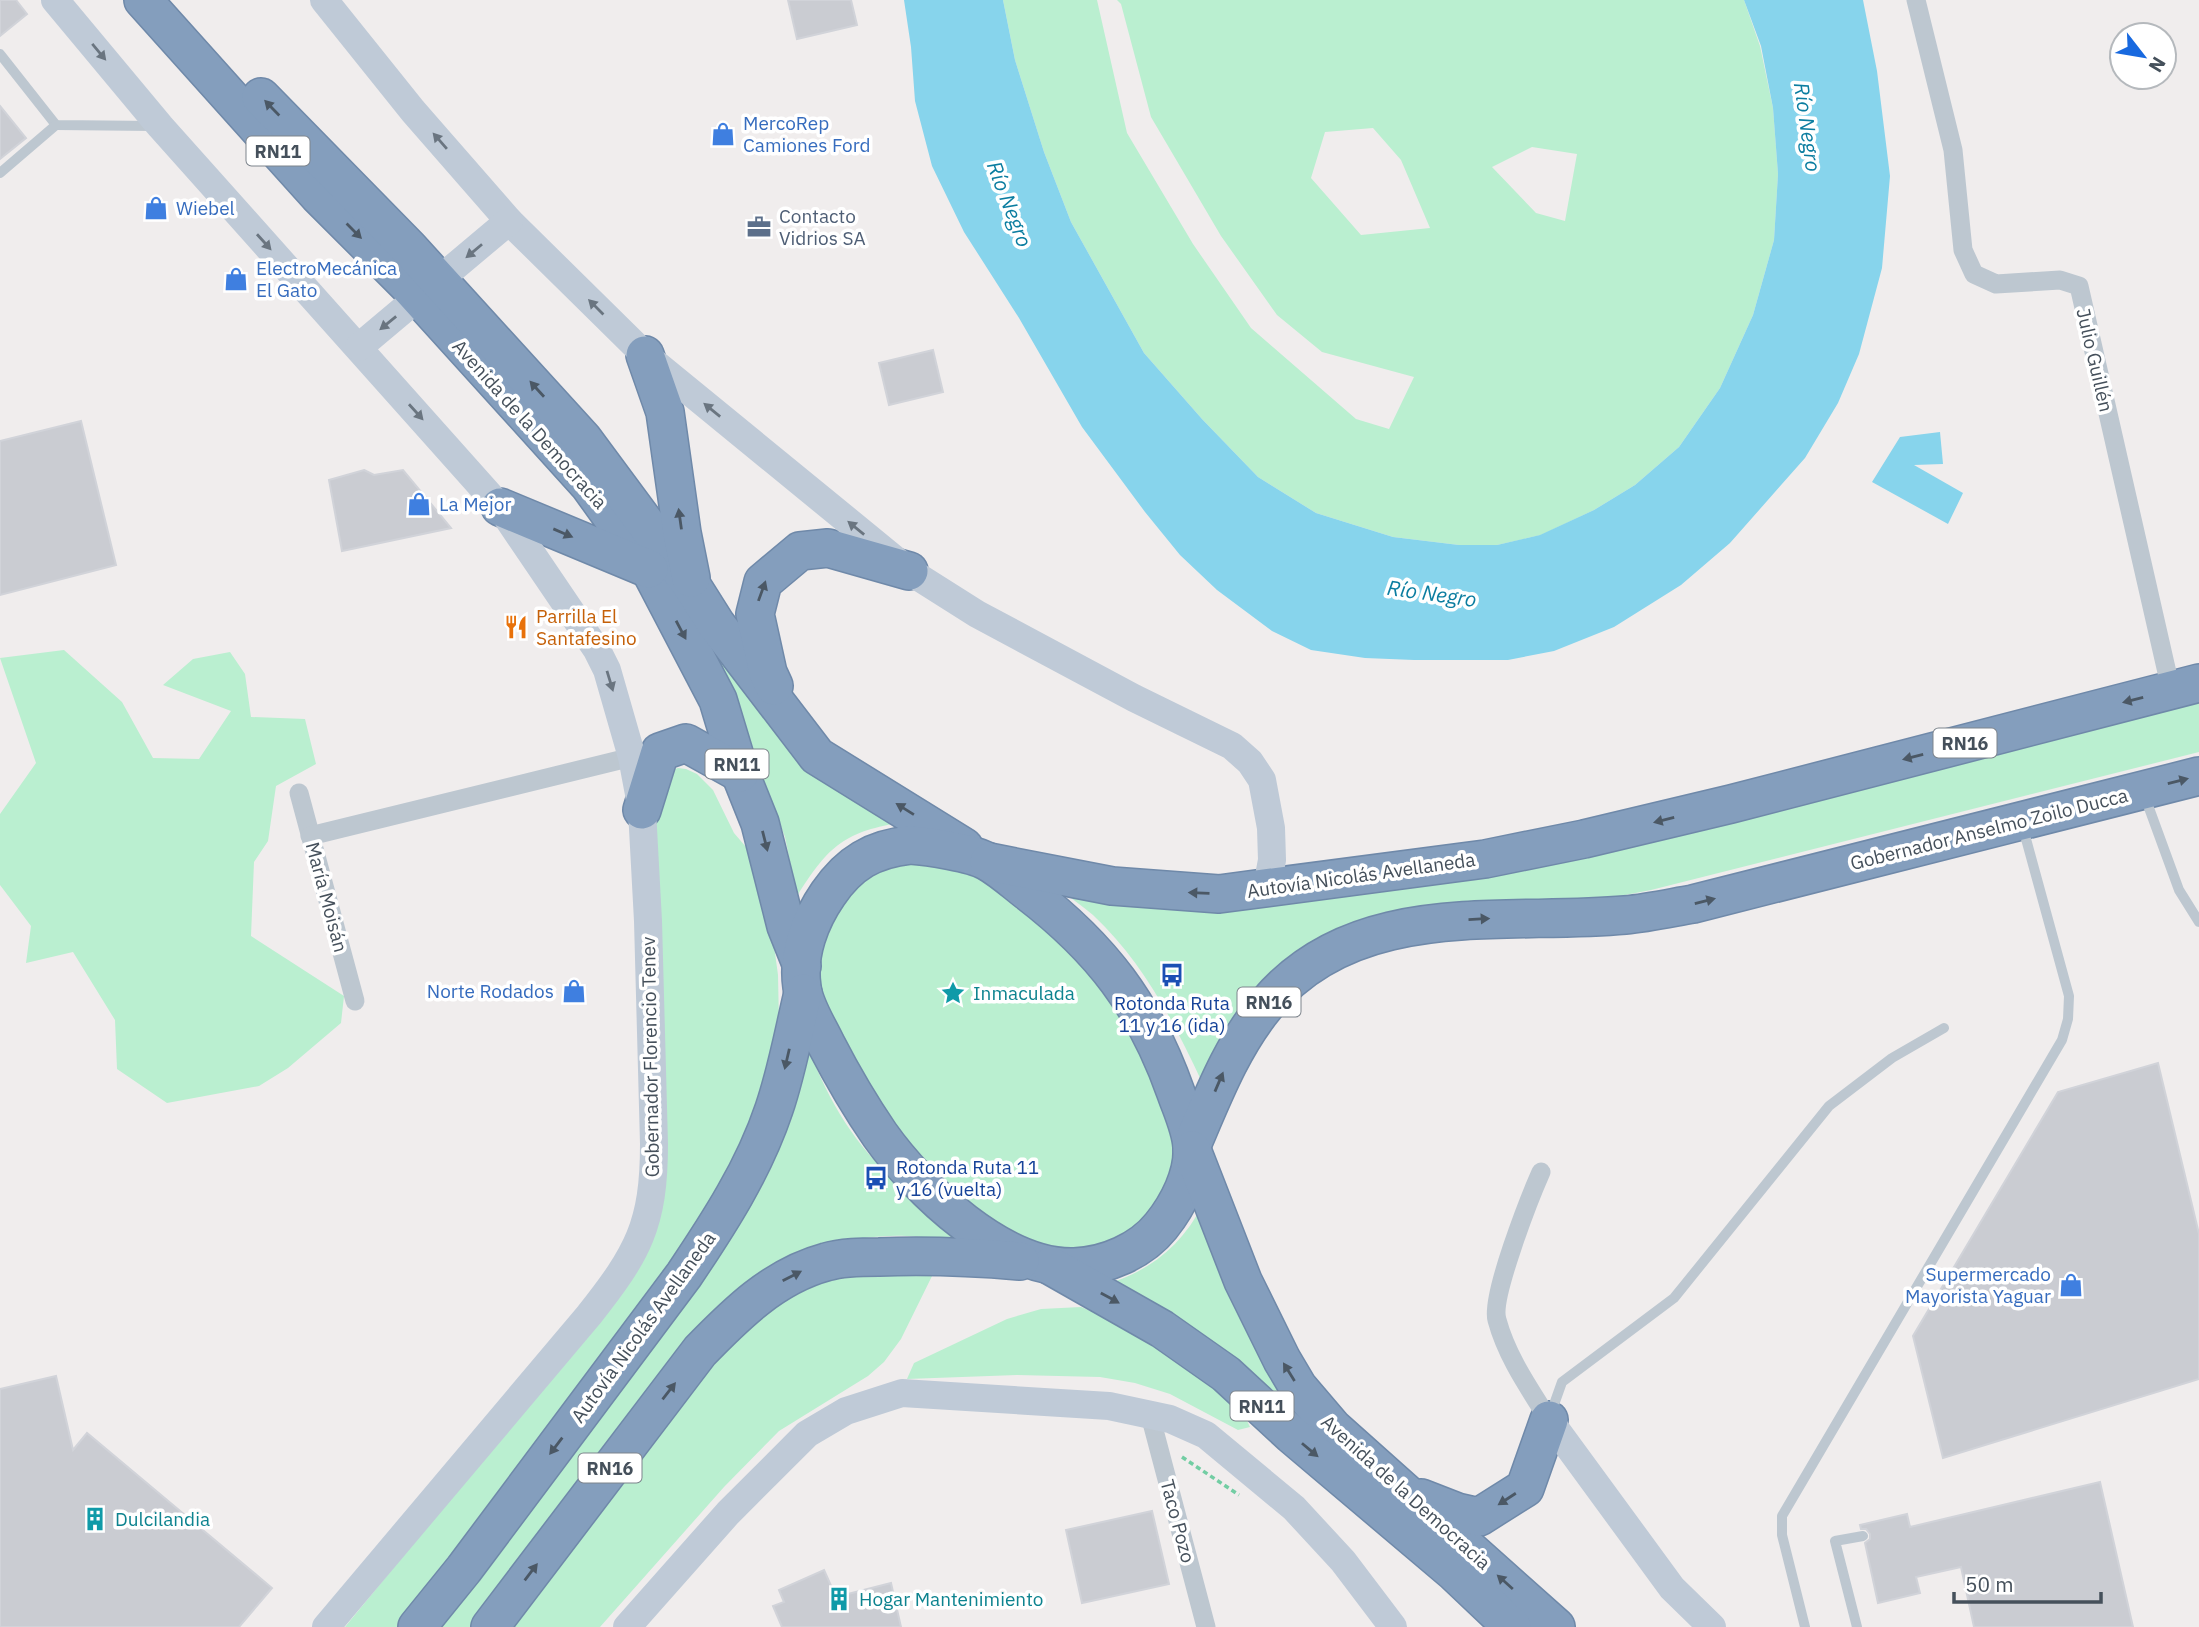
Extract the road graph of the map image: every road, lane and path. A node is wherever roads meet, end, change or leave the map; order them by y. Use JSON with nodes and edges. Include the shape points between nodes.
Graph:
{"nodes":[{"id":1,"x":55,"y":0,"type":"edge"},
{"id":2,"x":143,"y":0,"type":"edge"},
{"id":3,"x":178,"y":0,"type":"edge"},
{"id":4,"x":324,"y":0,"type":"edge"},
{"id":5,"x":1916,"y":0,"type":"edge"},
{"id":6,"x":0,"y":54,"type":"edge"},
{"id":7,"x":56,"y":125,"type":"junction"},
{"id":8,"x":160,"y":126,"type":"junction"},
{"id":9,"x":0,"y":173,"type":"edge"},
{"id":10,"x":509,"y":221,"type":"junction"},
{"id":11,"x":428,"y":290,"type":"junction"},
{"id":12,"x":359,"y":347,"type":"junction"},
{"id":13,"x":645,"y":355,"type":"junction"},
{"id":14,"x":500,"y":507,"type":"junction"},
{"id":15,"x":650,"y":570,"type":"junction"},
{"id":16,"x":909,"y":571,"type":"junction"},
{"id":17,"x":692,"y":586,"type":"junction"},
{"id":18,"x":2185,"y":687,"type":"edge"},
{"id":19,"x":793,"y":724,"type":"junction"},
{"id":20,"x":632,"y":757,"type":"junction"},
{"id":21,"x":740,"y":773,"type":"junction"},
{"id":22,"x":2199,"y":776,"type":"edge"},
{"id":23,"x":2143,"y":790,"type":"junction"},
{"id":24,"x":299,"y":793,"type":"dead end"},
{"id":25,"x":642,"y":810,"type":"junction"},
{"id":26,"x":2021,"y":822,"type":"junction"},
{"id":27,"x":310,"y":836,"type":"junction"},
{"id":28,"x":986,"y":861,"type":"junction"},
{"id":29,"x":1266,"y":887,"type":"junction"},
{"id":30,"x":2199,"y":922,"type":"edge"},
{"id":31,"x":803,"y":980,"type":"junction"},
{"id":32,"x":355,"y":1001,"type":"dead end"},
{"id":33,"x":1944,"y":1028,"type":"dead end"},
{"id":34,"x":1192,"y":1147,"type":"junction"},
{"id":35,"x":1541,"y":1172,"type":"dead end"},
{"id":36,"x":1046,"y":1264,"type":"junction"},
{"id":37,"x":1549,"y":1420,"type":"junction"},
{"id":38,"x":1154,"y":1427,"type":"junction"},
{"id":39,"x":1404,"y":1491,"type":"junction"},
{"id":40,"x":1244,"y":1499,"type":"dead end"},
{"id":41,"x":1863,"y":1536,"type":"dead end"},
{"id":42,"x":326,"y":1627,"type":"edge"},
{"id":43,"x":417,"y":1627,"type":"edge"},
{"id":44,"x":490,"y":1627,"type":"edge"},
{"id":45,"x":627,"y":1627,"type":"edge"},
{"id":46,"x":1206,"y":1627,"type":"edge"},
{"id":47,"x":1393,"y":1627,"type":"edge"},
{"id":48,"x":1512,"y":1627,"type":"edge"},
{"id":49,"x":1556,"y":1627,"type":"edge"},
{"id":50,"x":1712,"y":1627,"type":"edge"},
{"id":51,"x":1805,"y":1627,"type":"edge"},
{"id":52,"x":1857,"y":1627,"type":"edge"}],
"edges":[{"from":1,"to":8,"type":"street","one_way":true},
{"from":2,"to":11,"type":"highway","name":"Avenida de la Democracia","number":"RN11","one_way":true,"via":[[318,195],[408,285]]},
{"from":11,"to":3,"type":"highway","name":"Avenida de la Democracia","number":"RN11","one_way":true,"via":[[410,248],[236,71]]},
{"from":10,"to":4,"type":"street","one_way":true},
{"from":5,"to":18,"type":"street","name":"Julio Guillén","via":[[1953,150],[1963,250],[1974,274],[1996,284],[2060,280],[2079,286]]},
{"from":6,"to":7,"type":"lane"},
{"from":7,"to":8,"type":"lane"},
{"from":7,"to":9,"type":"lane"},
{"from":8,"to":12,"type":"street","one_way":true},
{"from":10,"to":11,"type":"street","one_way":true},
{"from":13,"to":10,"type":"street","one_way":true},
{"from":11,"to":12,"type":"street","one_way":true},
{"from":11,"to":15,"type":"highway","name":"Avenida de la Democracia","number":"RN11","via":[[589,485]]},
{"from":17,"to":11,"type":"highway","name":"Avenida de la Democracia","number":"RN11","one_way":true,"via":[[583,439]]},
{"from":12,"to":14,"type":"street","one_way":true},
{"from":16,"to":13,"type":"street","one_way":true},
{"from":17,"to":13,"type":"highway","one_way":true,"via":[[665,412]]},
{"from":14,"to":15,"type":"highway","one_way":true},
{"from":14,"to":20,"type":"street","name":"Gobernador Florencio Tenev","one_way":true,"via":[[597,650]]},
{"from":15,"to":21,"type":"highway","name":"Avenida de la Democracia","number":"RN11","one_way":true,"via":[[718,700]]},
{"from":19,"to":16,"type":"highway","one_way":true,"via":[[768,673],[755,614],[763,582],[800,551],[828,548]]},
{"from":16,"to":29,"type":"street","via":[[977,614],[1231,746],[1250,762],[1262,780],[1271,828],[1272,860]]},
{"from":17,"to":19,"type":"highway","name":"Avenida de la Democracia","number":"RN11"},
{"from":18,"to":29,"type":"highway","name":"Autovía Nicolás Avellaneda","number":"RN16","one_way":true,"via":[[1584,839],[1485,859]]},
{"from":28,"to":19,"type":"highway","name":"Avenida de la Democracia","number":"RN11","one_way":true,"via":[[817,756]]},
{"from":20,"to":25,"type":"street","name":"Gobernador Florencio Tenev"},
{"from":20,"to":27,"type":"street"},
{"from":21,"to":25,"type":"highway","via":[[686,743],[660,752]]},
{"from":21,"to":31,"type":"highway","name":"Avenida de la Democracia","number":"RN11","one_way":true,"via":[[760,823]]},
{"from":23,"to":22,"type":"highway","name":"Gobernador Anselmo Zoilo Ducca","number":"RN16","one_way":true},
{"from":23,"to":26,"type":"highway","name":"Gobernador Anselmo Zoilo Ducca","number":"RN16"},
{"from":23,"to":30,"type":"lane","via":[[2179,890]]},
{"from":24,"to":27,"type":"street","name":"María Moisán"},
{"from":25,"to":42,"type":"street","name":"Gobernador Florencio Tenev","via":[[654,1144],[654,1178],[645,1227],[625,1266],[589,1315]]},
{"from":34,"to":26,"type":"highway","name":"Gobernador Anselmo Zoilo Ducca","number":"RN16","one_way":true,"via":[[1227,1065],[1266,1005],[1288,981],[1350,944],[1411,926],[1452,921],[1654,912]]},
{"from":26,"to":51,"type":"lane","via":[[2069,996],[2068,1019],[2062,1040],[1782,1516],[1782,1535]]},
{"from":27,"to":32,"type":"street","name":"María Moisán"},
{"from":29,"to":28,"type":"highway","name":"Autovía Nicolás Avellaneda","number":"RN16","one_way":true,"via":[[1219,894],[1154,890]]},
{"from":28,"to":31,"type":"highway","number":"RN11","via":[[910,845],[883,849],[861,859],[821,905],[805,944]]},
{"from":28,"to":34,"type":"highway","number":"RN11","via":[[1080,935],[1119,982],[1169,1071]]},
{"from":31,"to":36,"type":"highway","number":"RN11","via":[[839,1068],[901,1162],[982,1234]]},
{"from":31,"to":43,"type":"highway","name":"Autovía Nicolás Avellaneda","number":"RN16","one_way":true,"via":[[774,1108],[754,1158],[707,1241]]},
{"from":33,"to":37,"type":"lane","via":[[1892,1058],[1829,1106],[1674,1298],[1562,1382]]},
{"from":34,"to":36,"type":"highway","number":"RN11","via":[[1179,1199],[1157,1232],[1110,1261],[1072,1267]]},
{"from":39,"to":34,"type":"highway","name":"Avenida de la Democracia","number":"RN11","one_way":true,"via":[[1333,1428],[1298,1387],[1243,1281]]},
{"from":35,"to":37,"type":"street","via":[[1523,1213],[1495,1317],[1514,1363]]},
{"from":44,"to":36,"type":"highway","number":"RN16","one_way":true,"via":[[700,1351],[756,1298],[798,1272],[827,1261],[942,1255]]},
{"from":36,"to":48,"type":"highway","name":"Avenida de la Democracia","number":"RN11","one_way":true,"via":[[1162,1329],[1226,1374]]},
{"from":37,"to":39,"type":"highway","one_way":true,"via":[[1525,1488],[1479,1517]]},
{"from":37,"to":50,"type":"street","via":[[1672,1588]]},
{"from":38,"to":40,"type":"path"},
{"from":38,"to":45,"type":"street","via":[[1083,1403],[902,1394],[846,1411],[793,1446]]},
{"from":38,"to":46,"type":"street","name":"Taco Pozo"},
{"from":38,"to":47,"type":"street","via":[[1170,1419],[1206,1436],[1294,1508],[1343,1560]]},
{"from":49,"to":39,"type":"highway","name":"Avenida de la Democracia","number":"RN11","one_way":true},
{"from":41,"to":52,"type":"lane","via":[[1835,1541]]}]}
